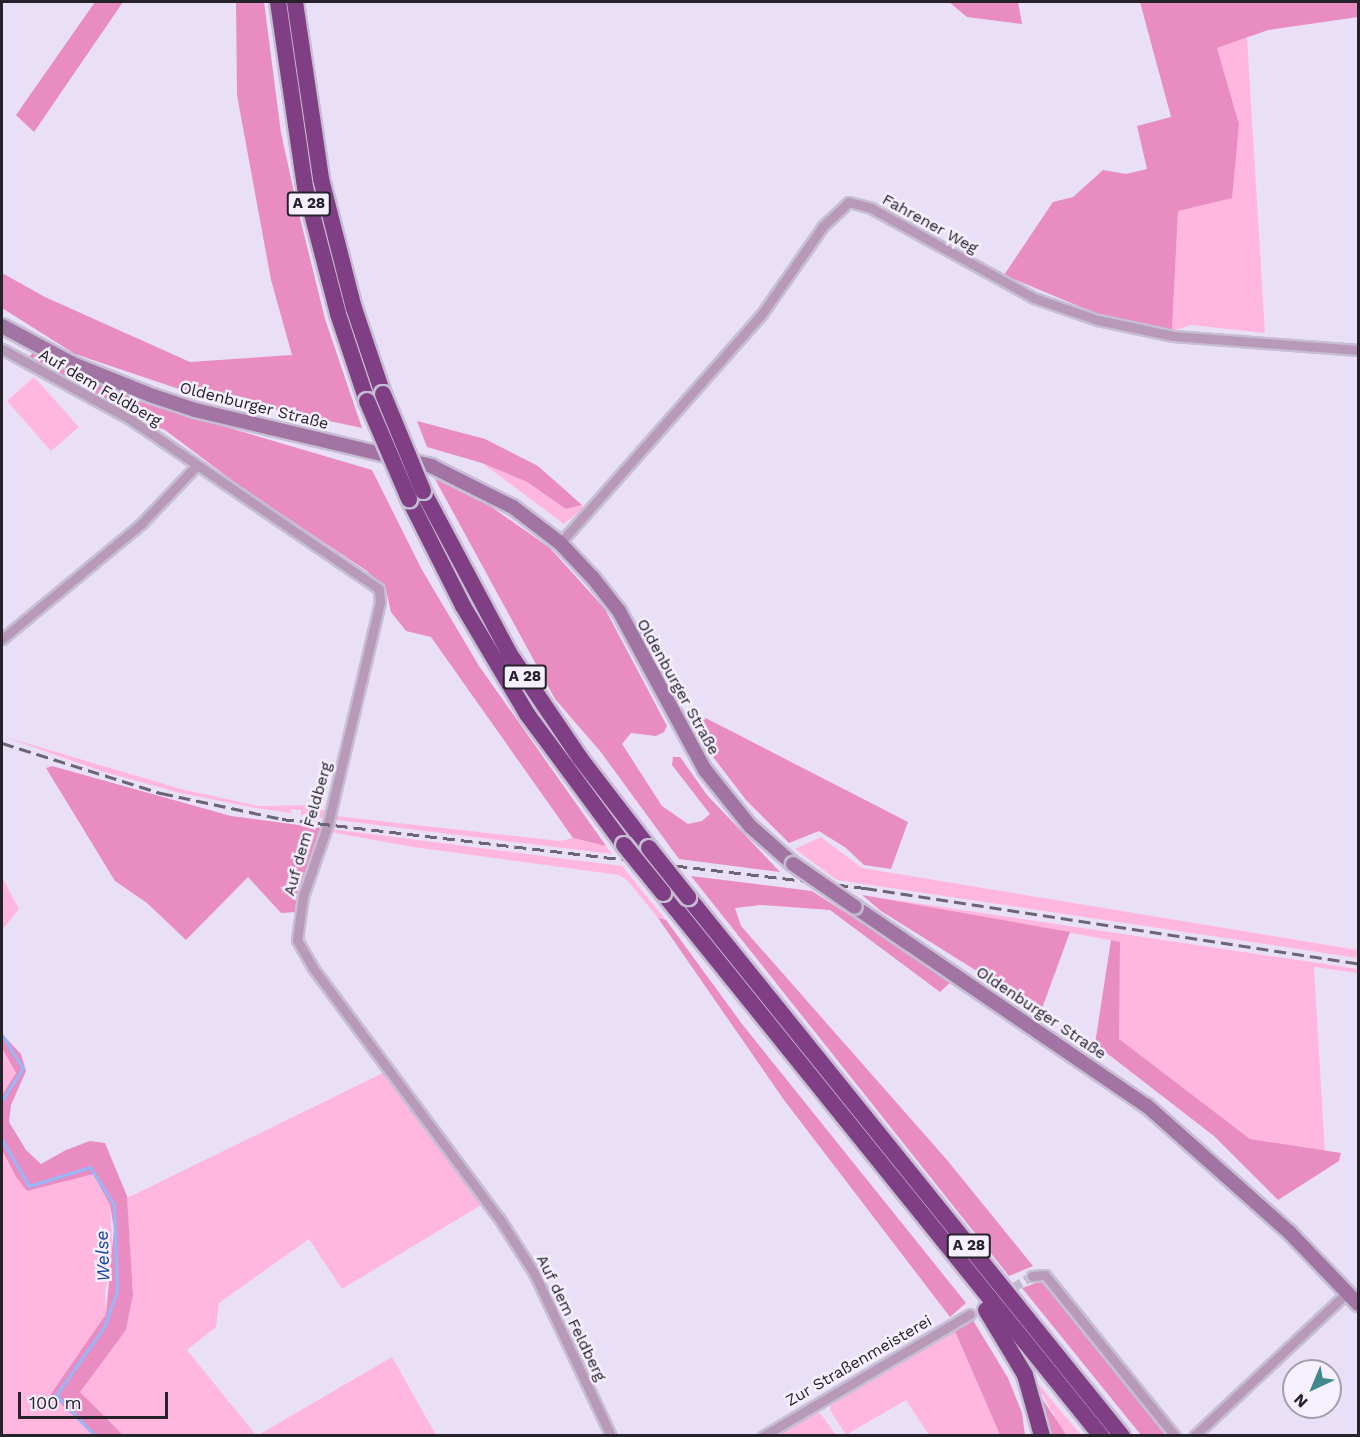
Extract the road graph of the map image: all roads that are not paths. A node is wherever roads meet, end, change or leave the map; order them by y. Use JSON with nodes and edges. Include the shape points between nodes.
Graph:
{"nodes":[{"id":1,"x":278,"y":2,"type":"edge"},
{"id":2,"x":295,"y":2,"type":"edge"},
{"id":3,"x":2,"y":326,"type":"edge"},
{"id":4,"x":2,"y":349,"type":"edge"},
{"id":5,"x":1359,"y":350,"type":"edge"},
{"id":6,"x":197,"y":465,"type":"junction"},
{"id":7,"x":416,"y":495,"type":"junction"},
{"id":8,"x":560,"y":543,"type":"junction"},
{"id":9,"x":2,"y":639,"type":"edge"},
{"id":10,"x":1032,"y":1276,"type":"dead end"},
{"id":11,"x":975,"y":1281,"type":"junction"},
{"id":12,"x":1348,"y":1292,"type":"junction"},
{"id":13,"x":1359,"y":1304,"type":"edge"},
{"id":14,"x":970,"y":1314,"type":"dead end"},
{"id":15,"x":611,"y":1436,"type":"edge"},
{"id":16,"x":763,"y":1436,"type":"edge"},
{"id":17,"x":1042,"y":1436,"type":"edge"},
{"id":18,"x":1101,"y":1436,"type":"edge"},
{"id":19,"x":1122,"y":1436,"type":"edge"},
{"id":20,"x":1175,"y":1436,"type":"edge"},
{"id":21,"x":1194,"y":1436,"type":"edge"}],
"edges":[{"from":1,"to":7,"type":"highway","number":"A 28","bridge":true,"via":[[305,187],[338,314],[367,401]]},
{"from":2,"to":7,"type":"highway","number":"A 28","bridge":true,"via":[[321,179],[354,308]]},
{"from":3,"to":8,"type":"main road","name":"Oldenburger Straße","via":[[73,364],[153,396],[206,413],[431,466],[513,507]]},
{"from":4,"to":6,"type":"street","name":"Auf dem Feldberg","via":[[130,419]]},
{"from":5,"to":8,"type":"street","name":"Fahrener Weg","via":[[1173,336],[1098,320],[1034,297],[871,208],[849,201],[824,225],[761,315]]},
{"from":6,"to":9,"type":"street","via":[[142,523]]},
{"from":6,"to":15,"type":"street","name":"Auf dem Feldberg","via":[[379,589],[380,602],[328,824],[303,896],[297,940],[523,1255]]},
{"from":7,"to":11,"type":"highway","number":"A 28","bridge":true,"via":[[463,606],[527,714],[624,845]]},
{"from":7,"to":19,"type":"highway","number":"A 28","bridge":true,"via":[[509,652],[580,758]]},
{"from":8,"to":12,"type":"main road","name":"Oldenburger Straße","bridge":true,"via":[[618,611],[682,734],[723,796],[792,864],[1147,1106],[1289,1232]]},
{"from":10,"to":20,"type":"street","via":[[1045,1275]]},
{"from":11,"to":17,"type":"highway","via":[[1025,1375]]},
{"from":11,"to":18,"type":"highway","number":"A 28"},
{"from":12,"to":13,"type":"main road","name":"Oldenburger Straße"},
{"from":12,"to":21,"type":"street"},
{"from":14,"to":16,"type":"street","name":"Zur Straßenmeisterei"}]}
